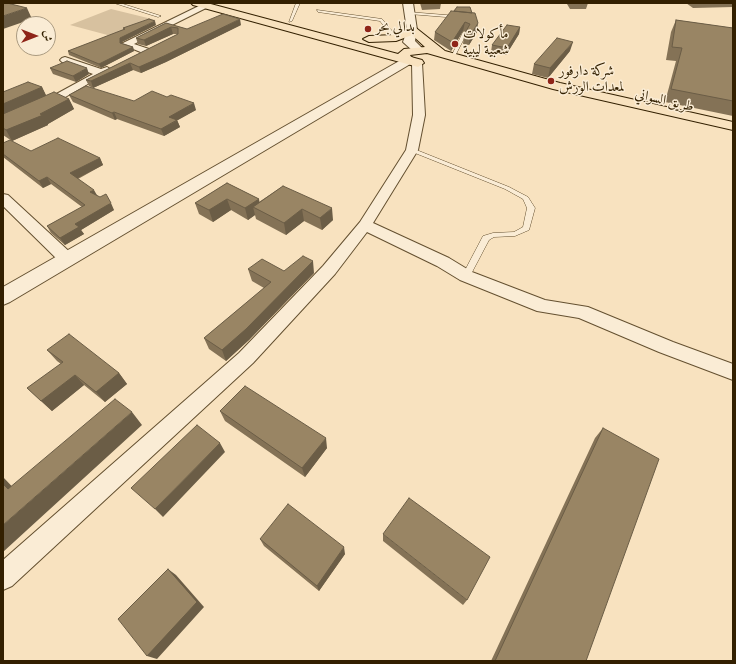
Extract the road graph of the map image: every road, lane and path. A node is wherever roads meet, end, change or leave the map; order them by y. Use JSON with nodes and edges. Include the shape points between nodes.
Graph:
{"nodes":[{"id":1,"x":116,"y":3,"type":"edge"},
{"id":2,"x":298,"y":3,"type":"edge"},
{"id":3,"x":206,"y":4,"type":"edge"},
{"id":4,"x":409,"y":8,"type":"edge"},
{"id":5,"x":318,"y":11,"type":"dead end"},
{"id":6,"x":159,"y":16,"type":"dead end"},
{"id":7,"x":462,"y":18,"type":"edge"},
{"id":8,"x":290,"y":21,"type":"junction"},
{"id":9,"x":412,"y":30,"type":"junction"},
{"id":10,"x":465,"y":32,"type":"edge"},
{"id":11,"x":396,"y":38,"type":"junction"},
{"id":12,"x":369,"y":39,"type":"junction"},
{"id":13,"x":158,"y":46,"type":"edge"},
{"id":14,"x":146,"y":51,"type":"junction"},
{"id":15,"x":136,"y":56,"type":"edge"},
{"id":16,"x":445,"y":56,"type":"junction"},
{"id":17,"x":414,"y":57,"type":"junction"},
{"id":18,"x":65,"y":60,"type":"edge"},
{"id":19,"x":118,"y":65,"type":"edge"},
{"id":20,"x":101,"y":73,"type":"junction"},
{"id":21,"x":3,"y":124,"type":"edge"},
{"id":22,"x":733,"y":126,"type":"edge"},
{"id":23,"x":733,"y":135,"type":"edge"},
{"id":24,"x":412,"y":150,"type":"junction"},
{"id":25,"x":3,"y":198,"type":"edge"},
{"id":26,"x":365,"y":225,"type":"junction"},
{"id":27,"x":67,"y":259,"type":"junction"},
{"id":28,"x":466,"y":276,"type":"junction"},
{"id":29,"x":3,"y":297,"type":"edge"},
{"id":30,"x":733,"y":372,"type":"edge"},
{"id":31,"x":3,"y":577,"type":"edge"}],
"edges":[{"from":1,"to":6,"type":"lane"},
{"from":2,"to":8,"type":"lane"},
{"from":3,"to":8,"type":"highway","name":"طريق السواني"},
{"from":3,"to":14,"type":"street","via":[[126,44]]},
{"from":3,"to":17,"type":"highway","name":"طريق السواني"},
{"from":4,"to":7,"type":"lane"},
{"from":4,"to":9,"type":"street"},
{"from":5,"to":11,"type":"lane","via":[[381,20]]},
{"from":8,"to":12,"type":"highway","name":"طريق السواني"},
{"from":9,"to":11,"type":"highway"},
{"from":9,"to":16,"type":"highway","name":"طريق السواني","via":[[425,43]]},
{"from":9,"to":17,"type":"street","via":[[409,42]]},
{"from":10,"to":16,"type":"lane"},
{"from":11,"to":12,"type":"highway"},
{"from":12,"to":17,"type":"highway","name":"طريق السواني"},
{"from":13,"to":14,"type":"street"},
{"from":14,"to":15,"type":"street"},
{"from":16,"to":17,"type":"highway","via":[[437,56],[435,59]]},
{"from":16,"to":22,"type":"highway","name":"طريق السواني","via":[[565,88]]},
{"from":17,"to":23,"type":"highway","name":"طريق السواني"},
{"from":17,"to":24,"type":"street","via":[[419,115]]},
{"from":17,"to":27,"type":"street"},
{"from":18,"to":20,"type":"street"},
{"from":19,"to":20,"type":"street"},
{"from":20,"to":21,"type":"street","via":[[44,105]]},
{"from":24,"to":26,"type":"street"},
{"from":24,"to":28,"type":"lane","via":[[507,188],[526,198],[531,208],[526,228],[515,234],[493,235],[486,238]]},
{"from":25,"to":27,"type":"street"},
{"from":26,"to":28,"type":"street","via":[[443,262]]},
{"from":26,"to":31,"type":"street","via":[[329,270],[246,358]]},
{"from":27,"to":29,"type":"street"},
{"from":28,"to":30,"type":"street","via":[[543,306],[582,312]]}]}
